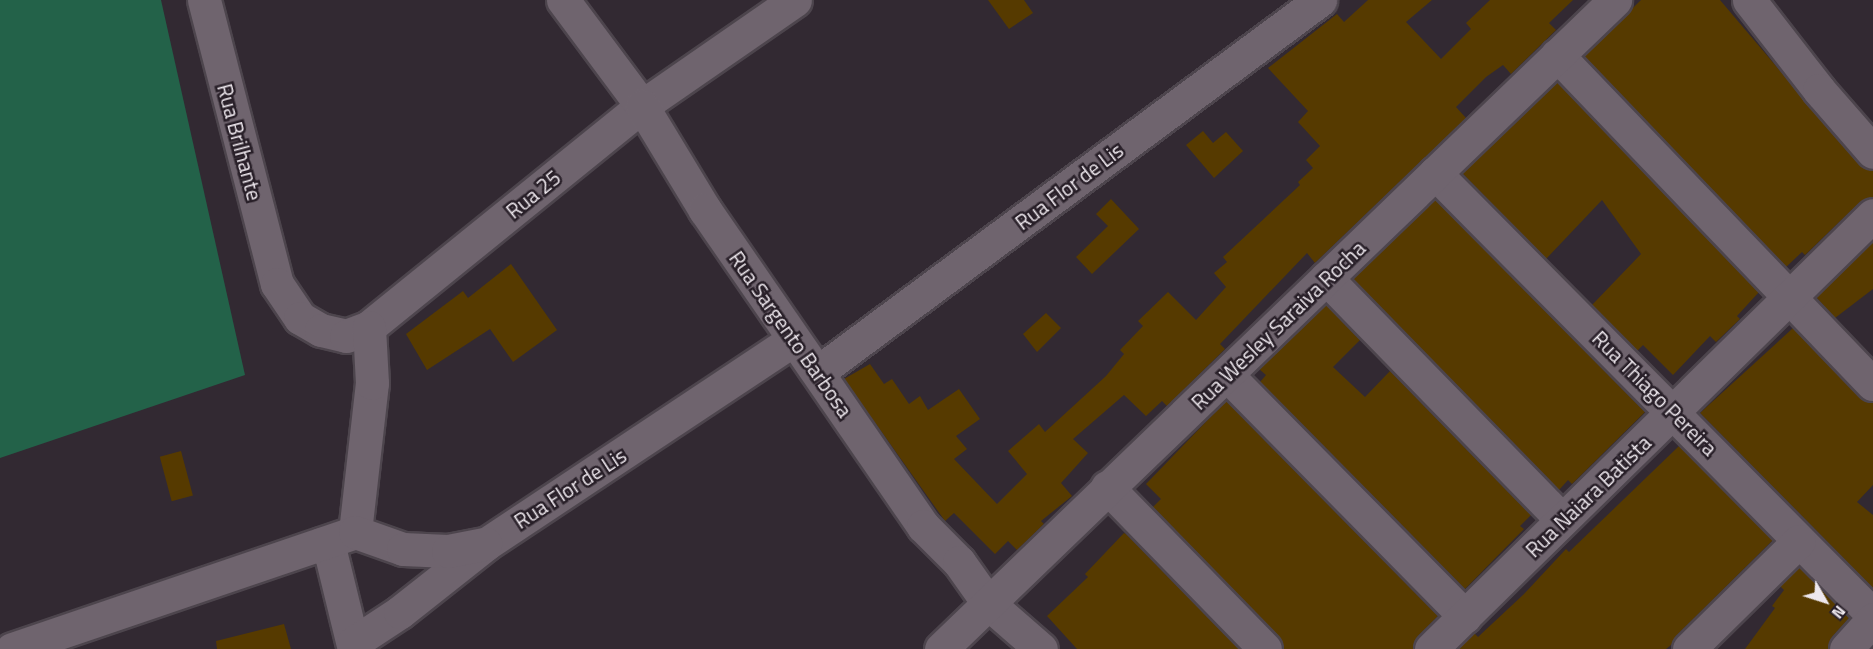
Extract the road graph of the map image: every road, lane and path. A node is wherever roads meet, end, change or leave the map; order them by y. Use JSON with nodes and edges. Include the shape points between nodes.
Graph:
{"nodes":[{"id":1,"x":204,"y":0,"type":"edge"},
{"id":2,"x":564,"y":0,"type":"edge"},
{"id":3,"x":795,"y":0,"type":"edge"},
{"id":4,"x":1320,"y":0,"type":"edge"},
{"id":5,"x":1615,"y":0,"type":"edge"},
{"id":6,"x":1749,"y":0,"type":"edge"},
{"id":7,"x":1557,"y":55,"type":"junction"},
{"id":8,"x":642,"y":106,"type":"junction"},
{"id":9,"x":1873,"y":152,"type":"edge"},
{"id":10,"x":1435,"y":173,"type":"junction"},
{"id":11,"x":1873,"y":215,"type":"edge"},
{"id":12,"x":1326,"y":278,"type":"junction"},
{"id":13,"x":277,"y":284,"type":"joint"},
{"id":14,"x":1788,"y":298,"type":"junction"},
{"id":15,"x":369,"y":327,"type":"junction"},
{"id":16,"x":792,"y":341,"type":"junction"},
{"id":17,"x":818,"y":372,"type":"junction"},
{"id":18,"x":1227,"y":375,"type":"junction"},
{"id":19,"x":1873,"y":384,"type":"edge"},
{"id":20,"x":1675,"y":413,"type":"junction"},
{"id":21,"x":1107,"y":487,"type":"junction"},
{"id":22,"x":1562,"y":519,"type":"junction"},
{"id":23,"x":355,"y":532,"type":"junction"},
{"id":24,"x":1799,"y":541,"type":"junction"},
{"id":25,"x":321,"y":544,"type":"junction"},
{"id":26,"x":486,"y":544,"type":"junction"},
{"id":27,"x":988,"y":603,"type":"junction"},
{"id":28,"x":1465,"y":616,"type":"junction"},
{"id":29,"x":1873,"y":617,"type":"edge"},
{"id":30,"x":354,"y":646,"type":"edge"},
{"id":31,"x":12,"y":649,"type":"edge"},
{"id":32,"x":941,"y":649,"type":"edge"},
{"id":33,"x":1041,"y":649,"type":"edge"},
{"id":34,"x":1265,"y":649,"type":"edge"},
{"id":35,"x":1431,"y":649,"type":"edge"},
{"id":36,"x":1689,"y":649,"type":"edge"},
{"id":37,"x":1846,"y":649,"type":"edge"}],
"edges":[{"from":1,"to":13,"type":"street","name":"Rua Brilhante"},
{"from":2,"to":8,"type":"street","name":"Rua Sargento Barbosa"},
{"from":3,"to":8,"type":"street","name":"Rua 25"},
{"from":4,"to":17,"type":"street","name":"Rua Flor de Lis"},
{"from":5,"to":7,"type":"street","name":"Rua Wesley Saraiva Rocha"},
{"from":6,"to":9,"type":"street"},
{"from":7,"to":10,"type":"street","name":"Rua Wesley Saraiva Rocha"},
{"from":7,"to":14,"type":"street"},
{"from":8,"to":15,"type":"street","name":"Rua 25"},
{"from":8,"to":16,"type":"street","name":"Rua Sargento Barbosa"},
{"from":10,"to":12,"type":"street","name":"Rua Wesley Saraiva Rocha"},
{"from":10,"to":20,"type":"street","name":"Rua Thiago Pereira"},
{"from":11,"to":14,"type":"street","name":"Rua Naiara Batista"},
{"from":12,"to":18,"type":"street","name":"Rua Wesley Saraiva Rocha"},
{"from":12,"to":22,"type":"street"},
{"from":13,"to":15,"type":"street","name":"Rua 25","via":[[300,318],[321,330],[346,336]]},
{"from":14,"to":19,"type":"street"},
{"from":14,"to":20,"type":"street","name":"Rua Naiara Batista"},
{"from":15,"to":23,"type":"street","via":[[372,383]]},
{"from":16,"to":17,"type":"street","name":"Rua Sargento Barbosa"},
{"from":16,"to":26,"type":"street","name":"Rua Flor de Lis"},
{"from":17,"to":27,"type":"street","name":"Rua Sargento Barbosa","via":[[923,526],[959,562]]},
{"from":18,"to":21,"type":"street","name":"Rua Wesley Saraiva Rocha"},
{"from":18,"to":28,"type":"street"},
{"from":20,"to":22,"type":"street","name":"Rua Naiara Batista"},
{"from":20,"to":24,"type":"street","name":"Rua Thiago Pereira"},
{"from":21,"to":27,"type":"street","name":"Rua Wesley Saraiva Rocha"},
{"from":21,"to":34,"type":"street"},
{"from":22,"to":28,"type":"street","name":"Rua Naiara Batista"},
{"from":23,"to":25,"type":"street"},
{"from":23,"to":26,"type":"street","via":[[403,549],[448,551]]},
{"from":24,"to":29,"type":"street","name":"Rua Thiago Pereira"},
{"from":24,"to":36,"type":"street"},
{"from":25,"to":30,"type":"street","via":[[331,555]]},
{"from":25,"to":31,"type":"street"},
{"from":26,"to":30,"type":"street","name":"Rua Flor de Lis"},
{"from":27,"to":32,"type":"street","name":"Rua Wesley Saraiva Rocha"},
{"from":27,"to":33,"type":"street","name":"Rua Sargento Barbosa"},
{"from":28,"to":35,"type":"street","name":"Rua Naiara Batista"},
{"from":29,"to":37,"type":"street"}]}
